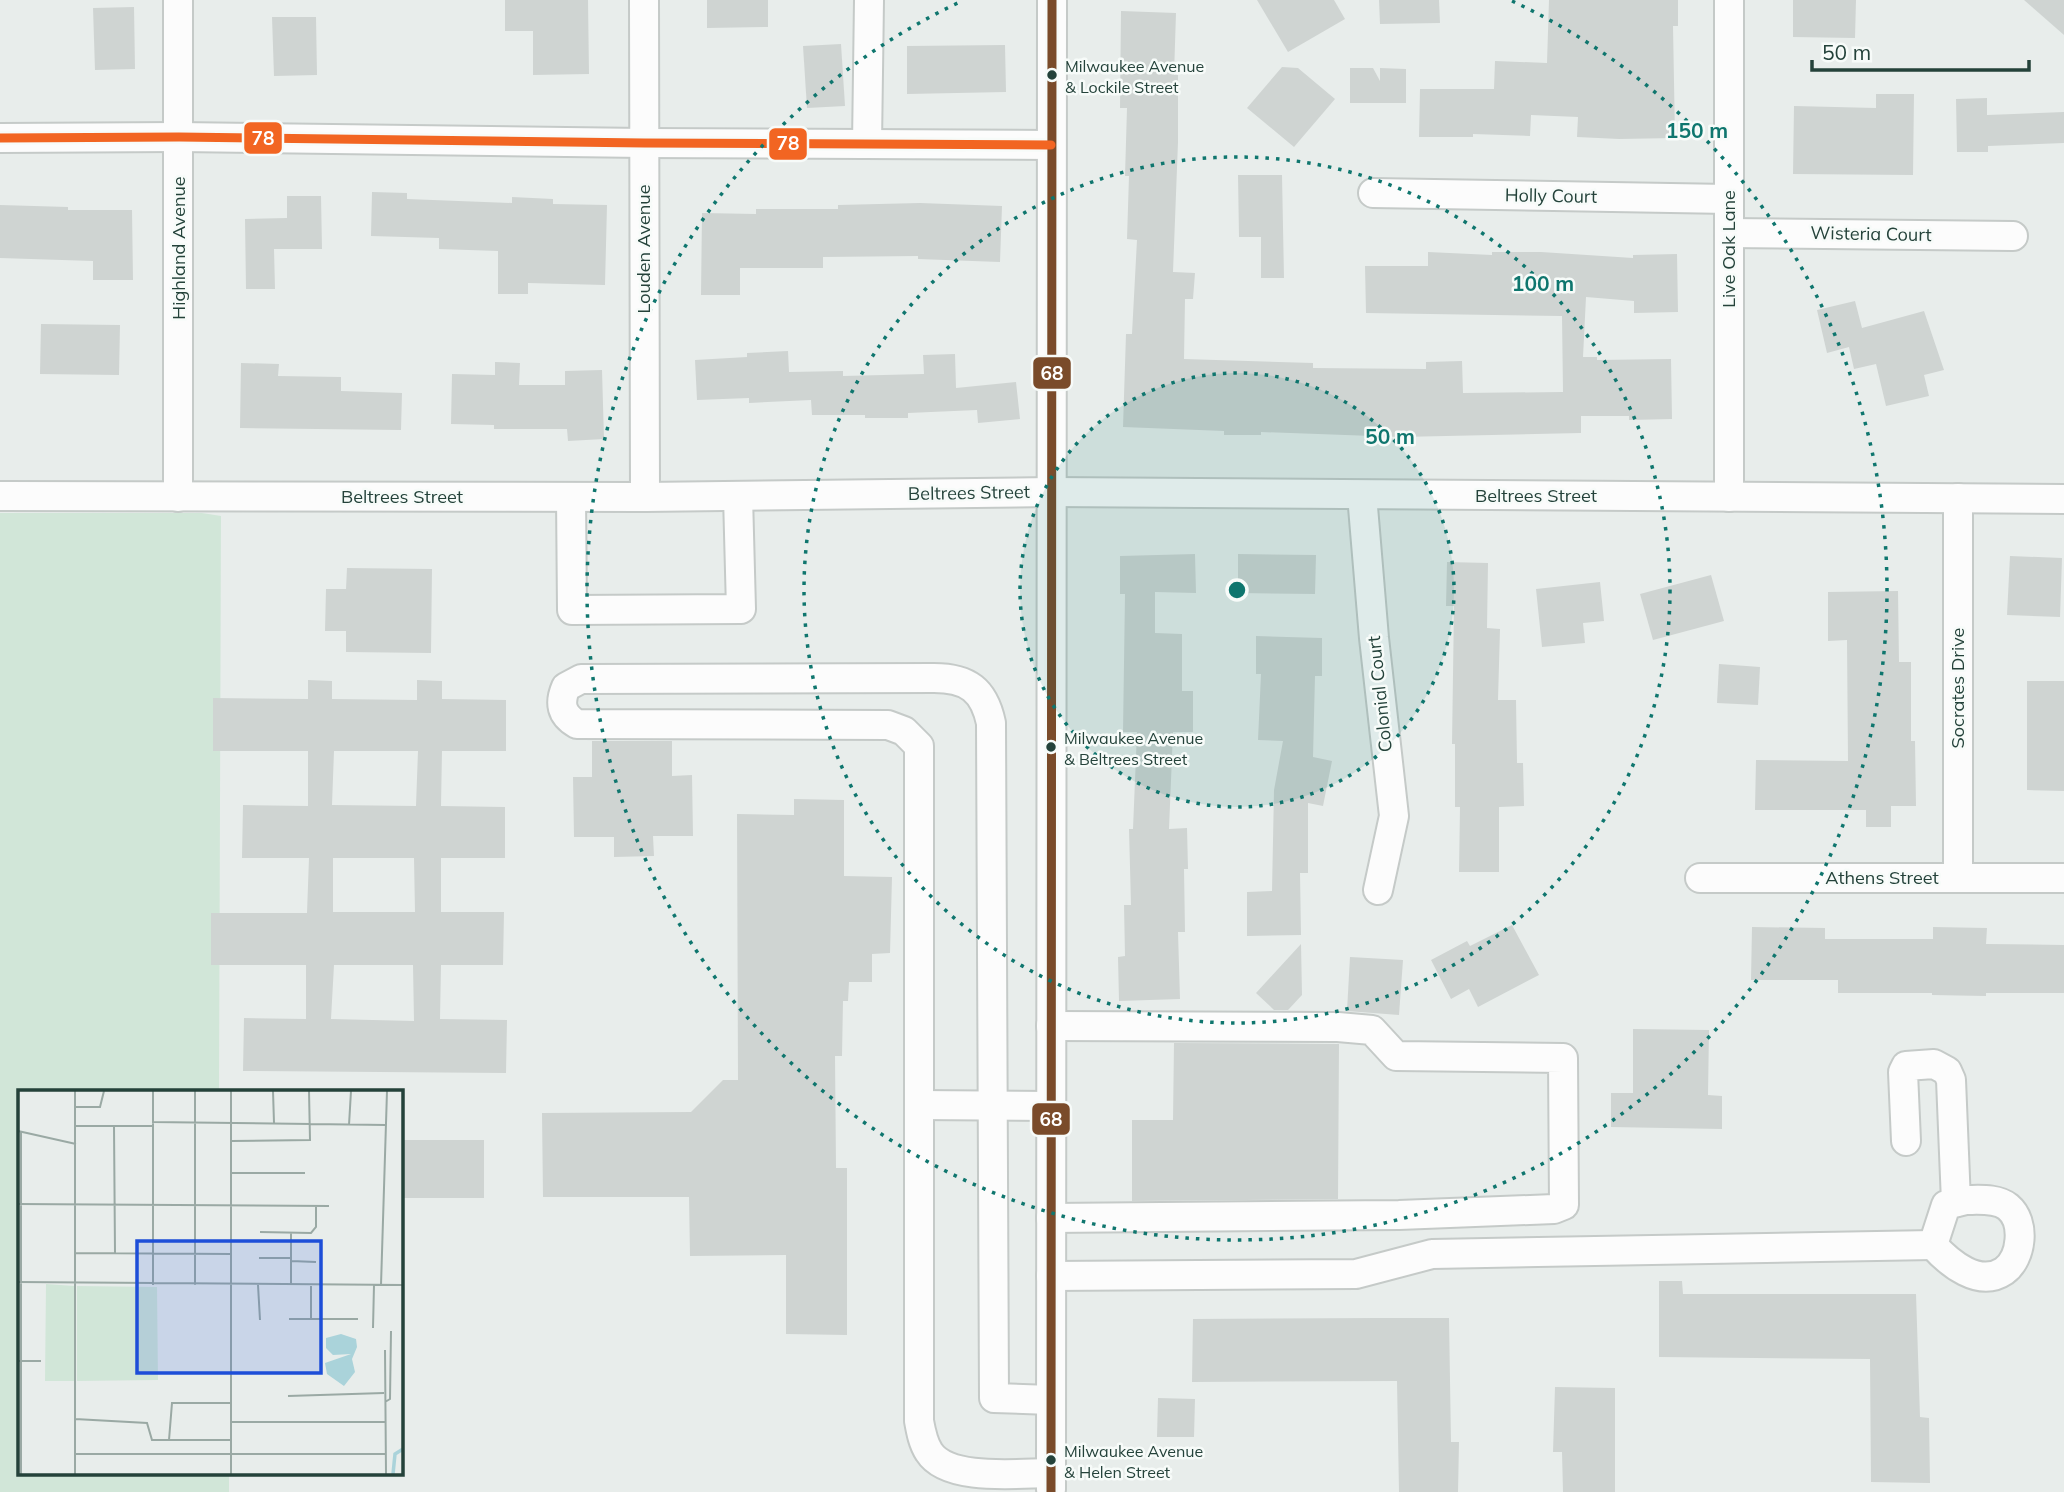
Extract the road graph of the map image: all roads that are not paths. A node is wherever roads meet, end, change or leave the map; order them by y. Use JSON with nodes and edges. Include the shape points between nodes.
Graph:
{"nodes":[{"id":1,"x":178,"y":0,"type":"edge"},
{"id":2,"x":644,"y":0,"type":"edge"},
{"id":3,"x":869,"y":0,"type":"edge"},
{"id":4,"x":1052,"y":0,"type":"edge"},
{"id":5,"x":1728,"y":0,"type":"edge"},
{"id":6,"x":179,"y":137,"type":"junction"},
{"id":7,"x":0,"y":138,"type":"edge"},
{"id":8,"x":644,"y":144,"type":"junction"},
{"id":9,"x":867,"y":144,"type":"junction"},
{"id":10,"x":1051,"y":145,"type":"junction"},
{"id":11,"x":1373,"y":193,"type":"dead end"},
{"id":12,"x":1729,"y":199,"type":"junction"},
{"id":13,"x":1729,"y":233,"type":"junction"},
{"id":14,"x":2013,"y":236,"type":"dead end"},
{"id":15,"x":1051,"y":492,"type":"junction"},
{"id":16,"x":1362,"y":495,"type":"junction"},
{"id":17,"x":0,"y":496,"type":"edge"},
{"id":18,"x":738,"y":496,"type":"junction"},
{"id":19,"x":178,"y":497,"type":"junction"},
{"id":20,"x":571,"y":497,"type":"junction"},
{"id":21,"x":645,"y":497,"type":"junction"},
{"id":22,"x":1729,"y":497,"type":"junction"},
{"id":23,"x":1958,"y":498,"type":"junction"},
{"id":24,"x":2064,"y":499,"type":"edge"},
{"id":25,"x":1700,"y":878,"type":"dead end"},
{"id":26,"x":1958,"y":878,"type":"junction"},
{"id":27,"x":2064,"y":878,"type":"edge"},
{"id":28,"x":1378,"y":890,"type":"dead end"},
{"id":29,"x":1051,"y":1026,"type":"junction"},
{"id":30,"x":919,"y":1105,"type":"junction"},
{"id":31,"x":993,"y":1106,"type":"junction"},
{"id":32,"x":1051,"y":1106,"type":"junction"},
{"id":33,"x":1906,"y":1141,"type":"dead end"},
{"id":34,"x":1956,"y":1202,"type":"junction"},
{"id":35,"x":1051,"y":1218,"type":"junction"},
{"id":36,"x":1933,"y":1245,"type":"junction"},
{"id":37,"x":1051,"y":1276,"type":"junction"},
{"id":38,"x":1051,"y":1400,"type":"junction"},
{"id":39,"x":1051,"y":1483,"type":"edge"}],
"edges":[{"from":1,"to":6,"type":"street","name":"Highland Avenue"},
{"from":2,"to":8,"type":"street","name":"Louden Avenue"},
{"from":3,"to":9,"type":"street"},
{"from":4,"to":10,"type":"street"},
{"from":5,"to":12,"type":"street","name":"Live Oak Lane"},
{"from":6,"to":7,"type":"street"},
{"from":6,"to":8,"type":"street"},
{"from":6,"to":19,"type":"street","name":"Highland Avenue"},
{"from":8,"to":9,"type":"street"},
{"from":8,"to":21,"type":"street","name":"Louden Avenue"},
{"from":9,"to":10,"type":"street"},
{"from":10,"to":15,"type":"street"},
{"from":11,"to":12,"type":"street","name":"Holly Court"},
{"from":12,"to":13,"type":"street","name":"Live Oak Lane"},
{"from":13,"to":14,"type":"street","name":"Wisteria Court"},
{"from":13,"to":22,"type":"street","name":"Live Oak Lane"},
{"from":15,"to":16,"type":"street","name":"Beltrees Street"},
{"from":15,"to":18,"type":"street","name":"Beltrees Street"},
{"from":15,"to":29,"type":"street"},
{"from":16,"to":22,"type":"street","name":"Beltrees Street"},
{"from":16,"to":28,"type":"street","name":"Colonial Court","via":[[1394,816]]},
{"from":17,"to":19,"type":"street","name":"Beltrees Street"},
{"from":18,"to":20,"type":"street","via":[[741,609],[585,610],[572,610]]},
{"from":18,"to":21,"type":"street","name":"Beltrees Street"},
{"from":19,"to":20,"type":"street","name":"Beltrees Street"},
{"from":20,"to":21,"type":"street","name":"Beltrees Street"},
{"from":22,"to":23,"type":"street","name":"Beltrees Street"},
{"from":23,"to":24,"type":"street","name":"Beltrees Street"},
{"from":23,"to":26,"type":"street","name":"Socrates Drive"},
{"from":25,"to":26,"type":"street","name":"Athens Street"},
{"from":26,"to":27,"type":"street","name":"Athens Street"},
{"from":29,"to":32,"type":"street"},
{"from":29,"to":35,"type":"street","via":[[1338,1027],[1372,1030],[1396,1056],[1563,1058],[1564,1205],[1399,1215]]},
{"from":30,"to":31,"type":"street"},
{"from":30,"to":31,"type":"street","via":[[919,746],[904,731],[888,725],[577,724],[562,707],[566,687],[581,679],[954,678],[980,695],[991,723]]},
{"from":30,"to":39,"type":"street","via":[[922,1439],[930,1454],[957,1471]]},
{"from":31,"to":32,"type":"street"},
{"from":31,"to":38,"type":"street","via":[[994,1398]]},
{"from":32,"to":35,"type":"street"},
{"from":33,"to":34,"type":"street","via":[[1903,1072],[1906,1066],[1934,1063],[1947,1071],[1951,1080]]},
{"from":34,"to":36,"type":"street","via":[[1946,1205]]},
{"from":34,"to":36,"type":"street","via":[[1990,1200],[2008,1207],[2018,1221],[2020,1237],[2013,1260],[2003,1272],[1983,1276],[1959,1270]]},
{"from":35,"to":37,"type":"street"},
{"from":36,"to":37,"type":"street","via":[[1432,1254],[1356,1274]]},
{"from":37,"to":38,"type":"street"},
{"from":38,"to":39,"type":"street"}]}
